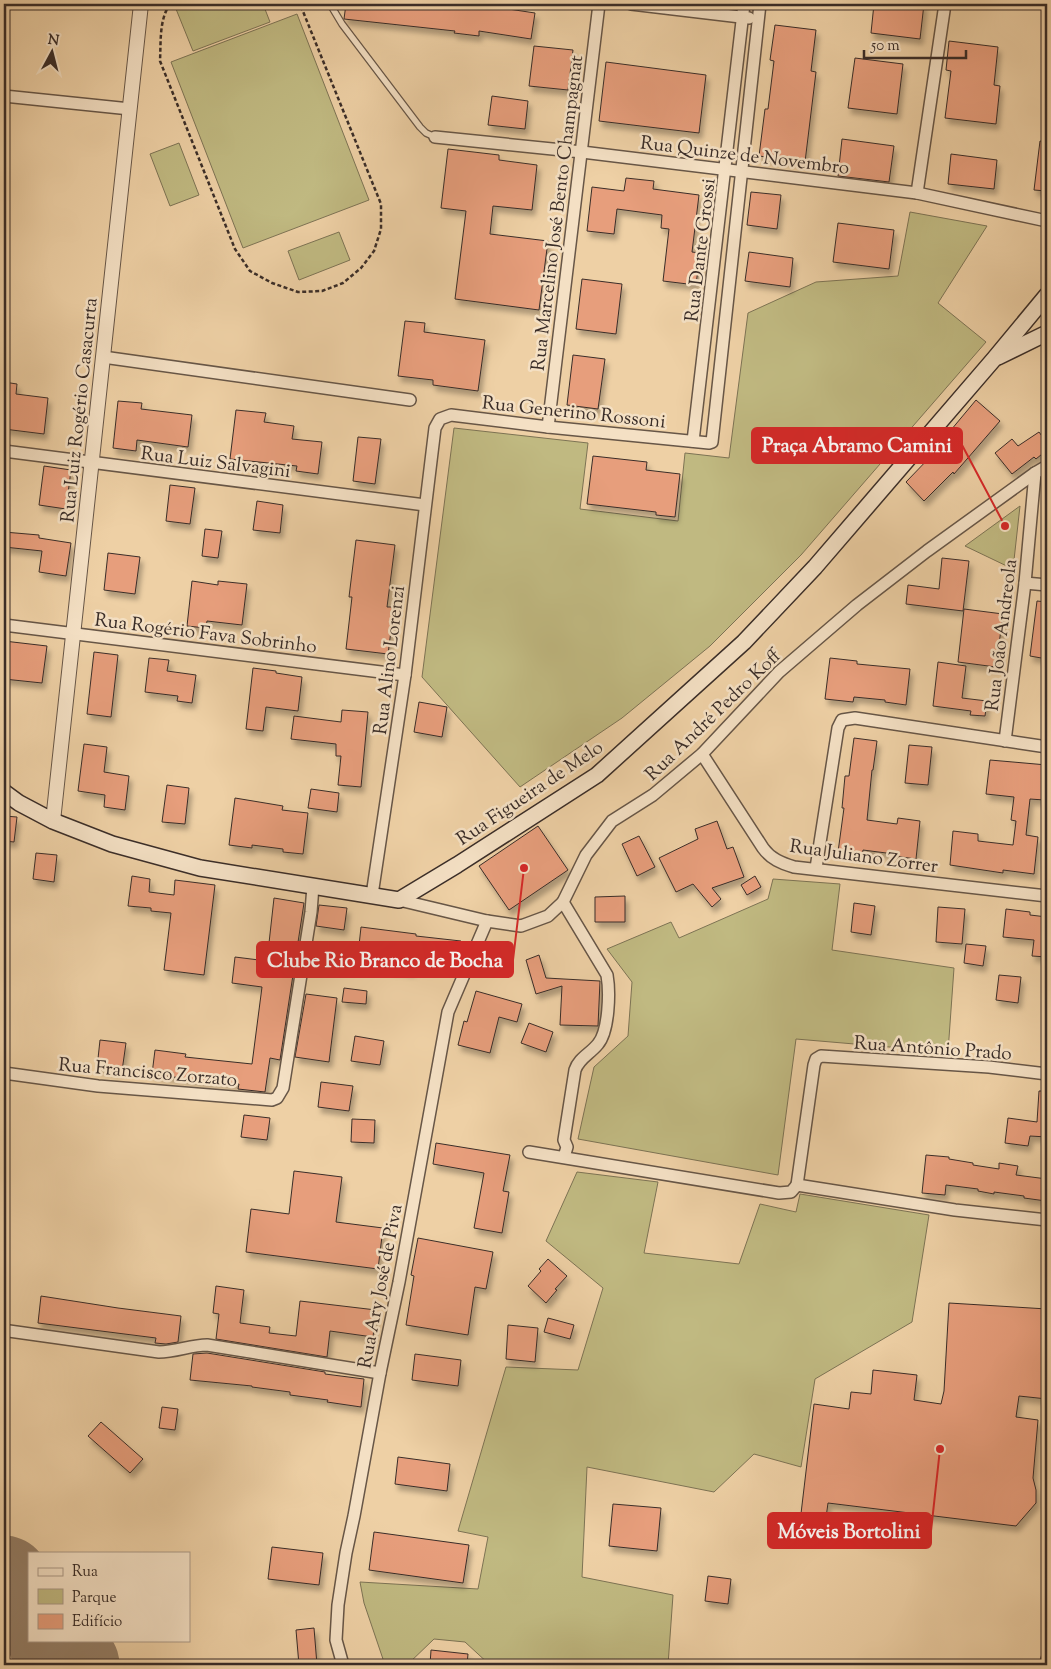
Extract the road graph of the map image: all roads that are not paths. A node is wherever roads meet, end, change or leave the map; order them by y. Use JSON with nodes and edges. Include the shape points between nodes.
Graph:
{"nodes":[{"id":1,"x":141,"y":4,"type":"edge"},
{"id":2,"x":330,"y":4,"type":"edge"},
{"id":3,"x":599,"y":4,"type":"edge"},
{"id":4,"x":631,"y":4,"type":"edge"},
{"id":5,"x":744,"y":4,"type":"edge"},
{"id":6,"x":760,"y":4,"type":"edge"},
{"id":7,"x":945,"y":4,"type":"edge"},
{"id":8,"x":743,"y":17,"type":"junction"},
{"id":9,"x":759,"y":19,"type":"junction"},
{"id":10,"x":4,"y":96,"type":"edge"},
{"id":11,"x":130,"y":109,"type":"junction"},
{"id":12,"x":435,"y":137,"type":"joint"},
{"id":13,"x":582,"y":152,"type":"junction"},
{"id":14,"x":726,"y":169,"type":"junction"},
{"id":15,"x":741,"y":172,"type":"junction"},
{"id":16,"x":917,"y":193,"type":"junction"},
{"id":17,"x":1047,"y":221,"type":"edge"},
{"id":18,"x":1047,"y":294,"type":"edge"},
{"id":19,"x":1047,"y":333,"type":"edge"},
{"id":20,"x":103,"y":357,"type":"junction"},
{"id":21,"x":994,"y":359,"type":"junction"},
{"id":22,"x":410,"y":400,"type":"dead end"},
{"id":23,"x":548,"y":427,"type":"junction"},
{"id":24,"x":435,"y":428,"type":"joint"},
{"id":25,"x":713,"y":438,"type":"joint"},
{"id":26,"x":693,"y":441,"type":"junction"},
{"id":27,"x":4,"y":451,"type":"edge"},
{"id":28,"x":92,"y":463,"type":"junction"},
{"id":29,"x":1047,"y":466,"type":"edge"},
{"id":30,"x":1035,"y":473,"type":"junction"},
{"id":31,"x":425,"y":505,"type":"junction"},
{"id":32,"x":1025,"y":583,"type":"junction"},
{"id":33,"x":1047,"y":585,"type":"edge"},
{"id":34,"x":4,"y":624,"type":"edge"},
{"id":35,"x":74,"y":633,"type":"junction"},
{"id":36,"x":404,"y":675,"type":"junction"},
{"id":37,"x":1005,"y":741,"type":"junction"},
{"id":38,"x":1047,"y":747,"type":"edge"},
{"id":39,"x":702,"y":754,"type":"junction"},
{"id":40,"x":4,"y":792,"type":"edge"},
{"id":41,"x":53,"y":820,"type":"junction"},
{"id":42,"x":816,"y":868,"type":"junction"},
{"id":43,"x":314,"y":886,"type":"junction"},
{"id":44,"x":372,"y":895,"type":"junction"},
{"id":45,"x":1047,"y":896,"type":"edge"},
{"id":46,"x":399,"y":900,"type":"junction"},
{"id":47,"x":562,"y":902,"type":"junction"},
{"id":48,"x":488,"y":920,"type":"junction"},
{"id":49,"x":4,"y":1073,"type":"edge"},
{"id":50,"x":1047,"y":1074,"type":"edge"},
{"id":51,"x":529,"y":1152,"type":"dead end"},
{"id":52,"x":564,"y":1157,"type":"junction"},
{"id":53,"x":797,"y":1185,"type":"junction"},
{"id":54,"x":1047,"y":1220,"type":"edge"},
{"id":55,"x":9,"y":1331,"type":"dead end"},
{"id":56,"x":380,"y":1373,"type":"junction"},
{"id":57,"x":1047,"y":1659,"type":"edge"},
{"id":58,"x":343,"y":1665,"type":"edge"},
{"id":59,"x":1046,"y":1665,"type":"edge"}],
"edges":[{"from":1,"to":11,"type":"street","name":"Rua Luiz Rogério Casacurta"},
{"from":2,"to":12,"type":"lane","via":[[420,127]]},
{"from":3,"to":13,"type":"street","name":"Rua Marcelino José Bento Champagnat"},
{"from":4,"to":8,"type":"street"},
{"from":5,"to":8,"type":"street","name":"Rua Dante Grossi"},
{"from":6,"to":9,"type":"street","name":"Rua Dante Grossi"},
{"from":7,"to":16,"type":"street"},
{"from":8,"to":9,"type":"street"},
{"from":8,"to":14,"type":"street","name":"Rua Dante Grossi"},
{"from":9,"to":15,"type":"street","name":"Rua Dante Grossi"},
{"from":10,"to":11,"type":"street"},
{"from":11,"to":20,"type":"street","name":"Rua Luiz Rogério Casacurta"},
{"from":12,"to":13,"type":"street","name":"Rua Quinze de Novembro"},
{"from":13,"to":14,"type":"street","name":"Rua Quinze de Novembro"},
{"from":13,"to":23,"type":"street","name":"Rua Marcelino José Bento Champagnat"},
{"from":14,"to":15,"type":"street","name":"Rua Quinze de Novembro"},
{"from":14,"to":26,"type":"street","name":"Rua Dante Grossi"},
{"from":15,"to":16,"type":"street","name":"Rua Quinze de Novembro"},
{"from":15,"to":25,"type":"street","name":"Rua Dante Grossi"},
{"from":16,"to":17,"type":"street","name":"Rua Quinze de Novembro"},
{"from":18,"to":21,"type":"main road","name":"Rua Figueira de Melo"},
{"from":19,"to":21,"type":"main road","name":"Rua Figueira de Melo"},
{"from":20,"to":22,"type":"street"},
{"from":20,"to":28,"type":"street","name":"Rua Luiz Rogério Casacurta"},
{"from":21,"to":46,"type":"main road","name":"Rua Figueira de Melo","via":[[815,567],[744,642],[683,699],[597,775]]},
{"from":23,"to":24,"type":"street","name":"Rua Generino Rossoni","via":[[451,415],[440,419]]},
{"from":23,"to":26,"type":"street","name":"Rua Generino Rossoni"},
{"from":24,"to":31,"type":"street","name":"Rua Alino Lorenzi"},
{"from":25,"to":26,"type":"street","name":"Rua Generino Rossoni","via":[[709,443]]},
{"from":27,"to":28,"type":"street","name":"Rua Luiz Salvagini"},
{"from":28,"to":31,"type":"street","name":"Rua Luiz Salvagini"},
{"from":28,"to":35,"type":"street","name":"Rua Luiz Rogério Casacurta"},
{"from":29,"to":30,"type":"street","name":"Rua André Pedro Koff"},
{"from":30,"to":32,"type":"street","name":"Rua João Andreola"},
{"from":30,"to":39,"type":"street","name":"Rua André Pedro Koff","via":[[857,605],[779,672]]},
{"from":31,"to":36,"type":"street","name":"Rua Alino Lorenzi"},
{"from":32,"to":33,"type":"street"},
{"from":32,"to":37,"type":"street","name":"Rua João Andreola"},
{"from":34,"to":35,"type":"street","name":"Rua Rogério Fava Sobrinho"},
{"from":35,"to":36,"type":"street","name":"Rua Rogério Fava Sobrinho"},
{"from":35,"to":41,"type":"street","name":"Rua Luiz Rogério Casacurta"},
{"from":36,"to":44,"type":"street","name":"Rua Alino Lorenzi"},
{"from":37,"to":38,"type":"street"},
{"from":37,"to":42,"type":"street","via":[[855,718],[842,720],[838,728]]},
{"from":39,"to":42,"type":"street","name":"Rua Juliano Zorrer","via":[[767,854],[794,867]]},
{"from":39,"to":47,"type":"street","name":"Rua André Pedro Koff","via":[[653,795],[612,822],[586,855]]},
{"from":40,"to":41,"type":"main road"},
{"from":41,"to":43,"type":"main road","via":[[112,844],[200,868]]},
{"from":42,"to":45,"type":"street","name":"Rua Juliano Zorrer"},
{"from":43,"to":44,"type":"main road"},
{"from":43,"to":49,"type":"street","name":"Rua Francisco Zorzato","via":[[283,1088],[277,1098],[98,1086]]},
{"from":44,"to":46,"type":"main road"},
{"from":46,"to":48,"type":"street","name":"Rua André Pedro Koff"},
{"from":47,"to":48,"type":"street","name":"Rua André Pedro Koff","via":[[548,916],[521,926]]},
{"from":47,"to":52,"type":"street","via":[[607,975],[610,989],[601,1040],[580,1060],[575,1070]]},
{"from":48,"to":56,"type":"street","name":"Rua Ary José de Piva","via":[[448,1012]]},
{"from":50,"to":53,"type":"street","name":"Rua Antônio Prado","via":[[820,1056],[814,1064]]},
{"from":51,"to":52,"type":"street"},
{"from":52,"to":53,"type":"street","via":[[779,1193],[791,1192]]},
{"from":53,"to":54,"type":"street","via":[[955,1210]]},
{"from":55,"to":56,"type":"street","via":[[159,1352],[208,1345]]},
{"from":56,"to":58,"type":"street","name":"Rua Ary José de Piva","via":[[338,1605],[336,1640]]},
{"from":57,"to":59,"type":"street"}]}
